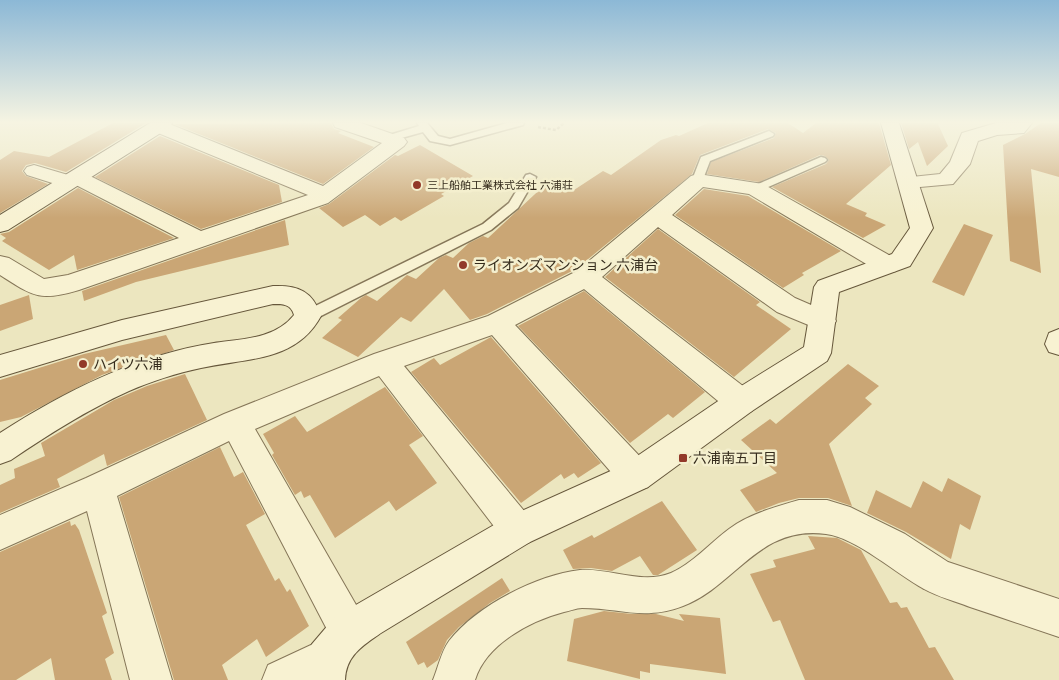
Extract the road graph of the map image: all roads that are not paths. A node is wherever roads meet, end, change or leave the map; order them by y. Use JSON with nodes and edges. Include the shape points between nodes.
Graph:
{"nodes":[{"id":1,"x":113,"y":155,"type":"edge"},
{"id":2,"x":232,"y":155,"type":"edge"},
{"id":3,"x":380,"y":155,"type":"edge"},
{"id":4,"x":716,"y":155,"type":"edge"},
{"id":5,"x":900,"y":155,"type":"edge"},
{"id":6,"x":963,"y":155,"type":"edge"},
{"id":7,"x":821,"y":160,"type":"dead end"},
{"id":8,"x":34,"y":171,"type":"dead end"},
{"id":9,"x":530,"y":177,"type":"dead end"},
{"id":10,"x":73,"y":180,"type":"junction"},
{"id":11,"x":698,"y":180,"type":"junction"},
{"id":12,"x":909,"y":182,"type":"junction"},
{"id":13,"x":755,"y":189,"type":"junction"},
{"id":14,"x":325,"y":194,"type":"junction"},
{"id":15,"x":657,"y":215,"type":"junction"},
{"id":16,"x":0,"y":225,"type":"edge"},
{"id":17,"x":199,"y":239,"type":"junction"},
{"id":18,"x":0,"y":264,"type":"edge"},
{"id":19,"x":887,"y":265,"type":"junction"},
{"id":20,"x":586,"y":277,"type":"junction"},
{"id":21,"x":308,"y":316,"type":"junction"},
{"id":22,"x":823,"y":321,"type":"junction"},
{"id":23,"x":497,"y":323,"type":"junction"},
{"id":24,"x":1059,"y":340,"type":"edge"},
{"id":25,"x":1059,"y":344,"type":"edge"},
{"id":26,"x":384,"y":362,"type":"junction"},
{"id":27,"x":0,"y":366,"type":"edge"},
{"id":28,"x":741,"y":402,"type":"junction"},
{"id":29,"x":235,"y":423,"type":"junction"},
{"id":30,"x":0,"y":450,"type":"edge"},
{"id":31,"x":636,"y":476,"type":"junction"},
{"id":32,"x":98,"y":489,"type":"junction"},
{"id":33,"x":518,"y":530,"type":"junction"},
{"id":34,"x":0,"y":532,"type":"edge"},
{"id":35,"x":1059,"y":618,"type":"edge"},
{"id":36,"x":333,"y":656,"type":"edge"},
{"id":37,"x":151,"y":680,"type":"edge"},
{"id":38,"x":283,"y":680,"type":"edge"},
{"id":39,"x":454,"y":680,"type":"edge"}],
"edges":[{"from":1,"to":10,"type":"street"},
{"from":2,"to":14,"type":"street"},
{"from":3,"to":14,"type":"street"},
{"from":4,"to":11,"type":"lane","via":[[705,159]]},
{"from":5,"to":12,"type":"street"},
{"from":6,"to":12,"type":"street","via":[[960,164],[946,180]]},
{"from":7,"to":13,"type":"lane"},
{"from":8,"to":10,"type":"street"},
{"from":9,"to":21,"type":"lane","via":[[514,205],[487,227]]},
{"from":10,"to":16,"type":"street"},
{"from":10,"to":17,"type":"street"},
{"from":11,"to":13,"type":"street"},
{"from":11,"to":15,"type":"street"},
{"from":12,"to":19,"type":"street","via":[[922,228],[901,260]]},
{"from":13,"to":19,"type":"street"},
{"from":14,"to":17,"type":"street"},
{"from":15,"to":20,"type":"street"},
{"from":15,"to":22,"type":"street","via":[[786,305]]},
{"from":17,"to":18,"type":"street","via":[[70,284],[40,288]]},
{"from":19,"to":22,"type":"street","via":[[827,287]]},
{"from":20,"to":23,"type":"street"},
{"from":20,"to":28,"type":"street"},
{"from":21,"to":27,"type":"street","via":[[306,306],[298,298],[287,294],[272,295],[112,333]]},
{"from":21,"to":30,"type":"street","via":[[293,334],[274,344],[198,357],[128,378],[84,397]]},
{"from":22,"to":28,"type":"street","via":[[817,352]]},
{"from":23,"to":26,"type":"street"},
{"from":23,"to":31,"type":"street"},
{"from":24,"to":25,"type":"street"},
{"from":26,"to":29,"type":"street"},
{"from":26,"to":33,"type":"street"},
{"from":28,"to":31,"type":"street"},
{"from":29,"to":32,"type":"street"},
{"from":29,"to":36,"type":"street"},
{"from":31,"to":33,"type":"street"},
{"from":32,"to":34,"type":"street"},
{"from":32,"to":37,"type":"street"},
{"from":33,"to":36,"type":"street","via":[[367,619]]},
{"from":35,"to":39,"type":"street","via":[[938,577],[850,524],[827,517],[799,517],[770,526],[742,540],[682,588],[660,595],[581,589],[538,600],[481,635],[462,658]]},
{"from":36,"to":38,"type":"street"}]}
